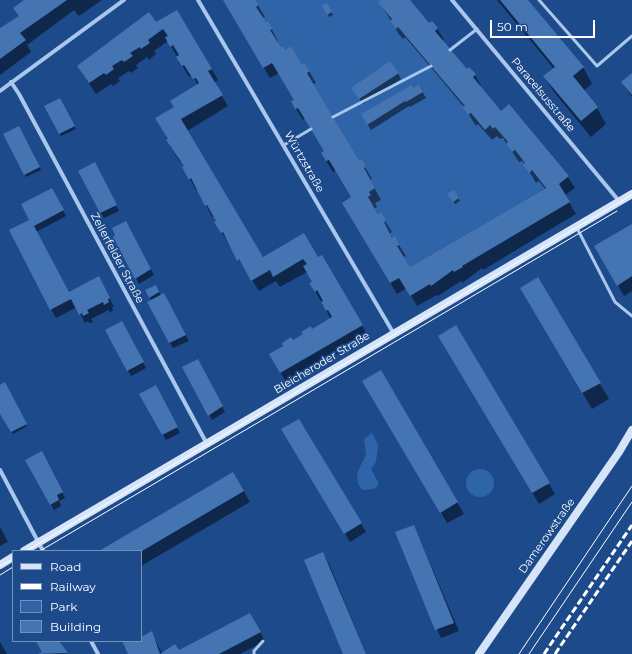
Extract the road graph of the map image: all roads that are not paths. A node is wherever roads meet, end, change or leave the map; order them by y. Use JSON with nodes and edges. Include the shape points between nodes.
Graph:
{"nodes":[{"id":1,"x":124,"y":0,"type":"edge"},
{"id":2,"x":198,"y":0,"type":"edge"},
{"id":3,"x":452,"y":0,"type":"edge"},
{"id":4,"x":539,"y":0,"type":"edge"},
{"id":5,"x":476,"y":29,"type":"junction"},
{"id":6,"x":632,"y":36,"type":"edge"},
{"id":7,"x":450,"y":50,"type":"dead end"},
{"id":8,"x":431,"y":66,"type":"dead end"},
{"id":9,"x":11,"y":82,"type":"junction"},
{"id":10,"x":0,"y":91,"type":"edge"},
{"id":11,"x":333,"y":117,"type":"dead end"},
{"id":12,"x":311,"y":129,"type":"dead end"},
{"id":13,"x":284,"y":145,"type":"junction"},
{"id":14,"x":632,"y":194,"type":"edge"},
{"id":15,"x":619,"y":201,"type":"junction"},
{"id":16,"x":576,"y":226,"type":"junction"},
{"id":17,"x":632,"y":316,"type":"edge"},
{"id":18,"x":394,"y":334,"type":"junction"},
{"id":19,"x":632,"y":430,"type":"edge"},
{"id":20,"x":207,"y":444,"type":"junction"},
{"id":21,"x":0,"y":470,"type":"edge"},
{"id":22,"x":39,"y":542,"type":"junction"},
{"id":23,"x":26,"y":550,"type":"edge"},
{"id":24,"x":43,"y":550,"type":"edge"},
{"id":25,"x":12,"y":558,"type":"edge"},
{"id":26,"x":0,"y":565,"type":"edge"},
{"id":27,"x":263,"y":641,"type":"dead end"},
{"id":28,"x":92,"y":642,"type":"edge"},
{"id":29,"x":98,"y":654,"type":"edge"},
{"id":30,"x":254,"y":654,"type":"edge"},
{"id":31,"x":479,"y":654,"type":"edge"}],
"edges":[{"from":1,"to":9,"type":"street"},
{"from":2,"to":13,"type":"street","name":"Würtzstraße"},
{"from":3,"to":5,"type":"street","name":"Paracelsusstraße"},
{"from":4,"to":6,"type":"lane","via":[[597,66]]},
{"from":5,"to":7,"type":"lane"},
{"from":5,"to":15,"type":"street","name":"Paracelsusstraße"},
{"from":8,"to":11,"type":"lane"},
{"from":9,"to":10,"type":"street"},
{"from":9,"to":20,"type":"street","name":"Zellerfelder Straße"},
{"from":12,"to":13,"type":"lane"},
{"from":13,"to":18,"type":"street","name":"Würtzstraße"},
{"from":14,"to":15,"type":"street","name":"Bleicheroder Straße"},
{"from":15,"to":16,"type":"street","name":"Bleicheroder Straße"},
{"from":16,"to":17,"type":"lane","via":[[615,302]]},
{"from":16,"to":18,"type":"street","name":"Bleicheroder Straße"},
{"from":18,"to":20,"type":"street","name":"Bleicheroder Straße"},
{"from":19,"to":31,"type":"street","name":"Damerowstraße"},
{"from":20,"to":22,"type":"street","name":"Bleicheroder Straße"},
{"from":21,"to":22,"type":"street"},
{"from":22,"to":23,"type":"street","name":"Bleicheroder Straße"},
{"from":22,"to":24,"type":"street"},
{"from":25,"to":26,"type":"street"},
{"from":27,"to":30,"type":"lane"},
{"from":28,"to":29,"type":"street"}]}
